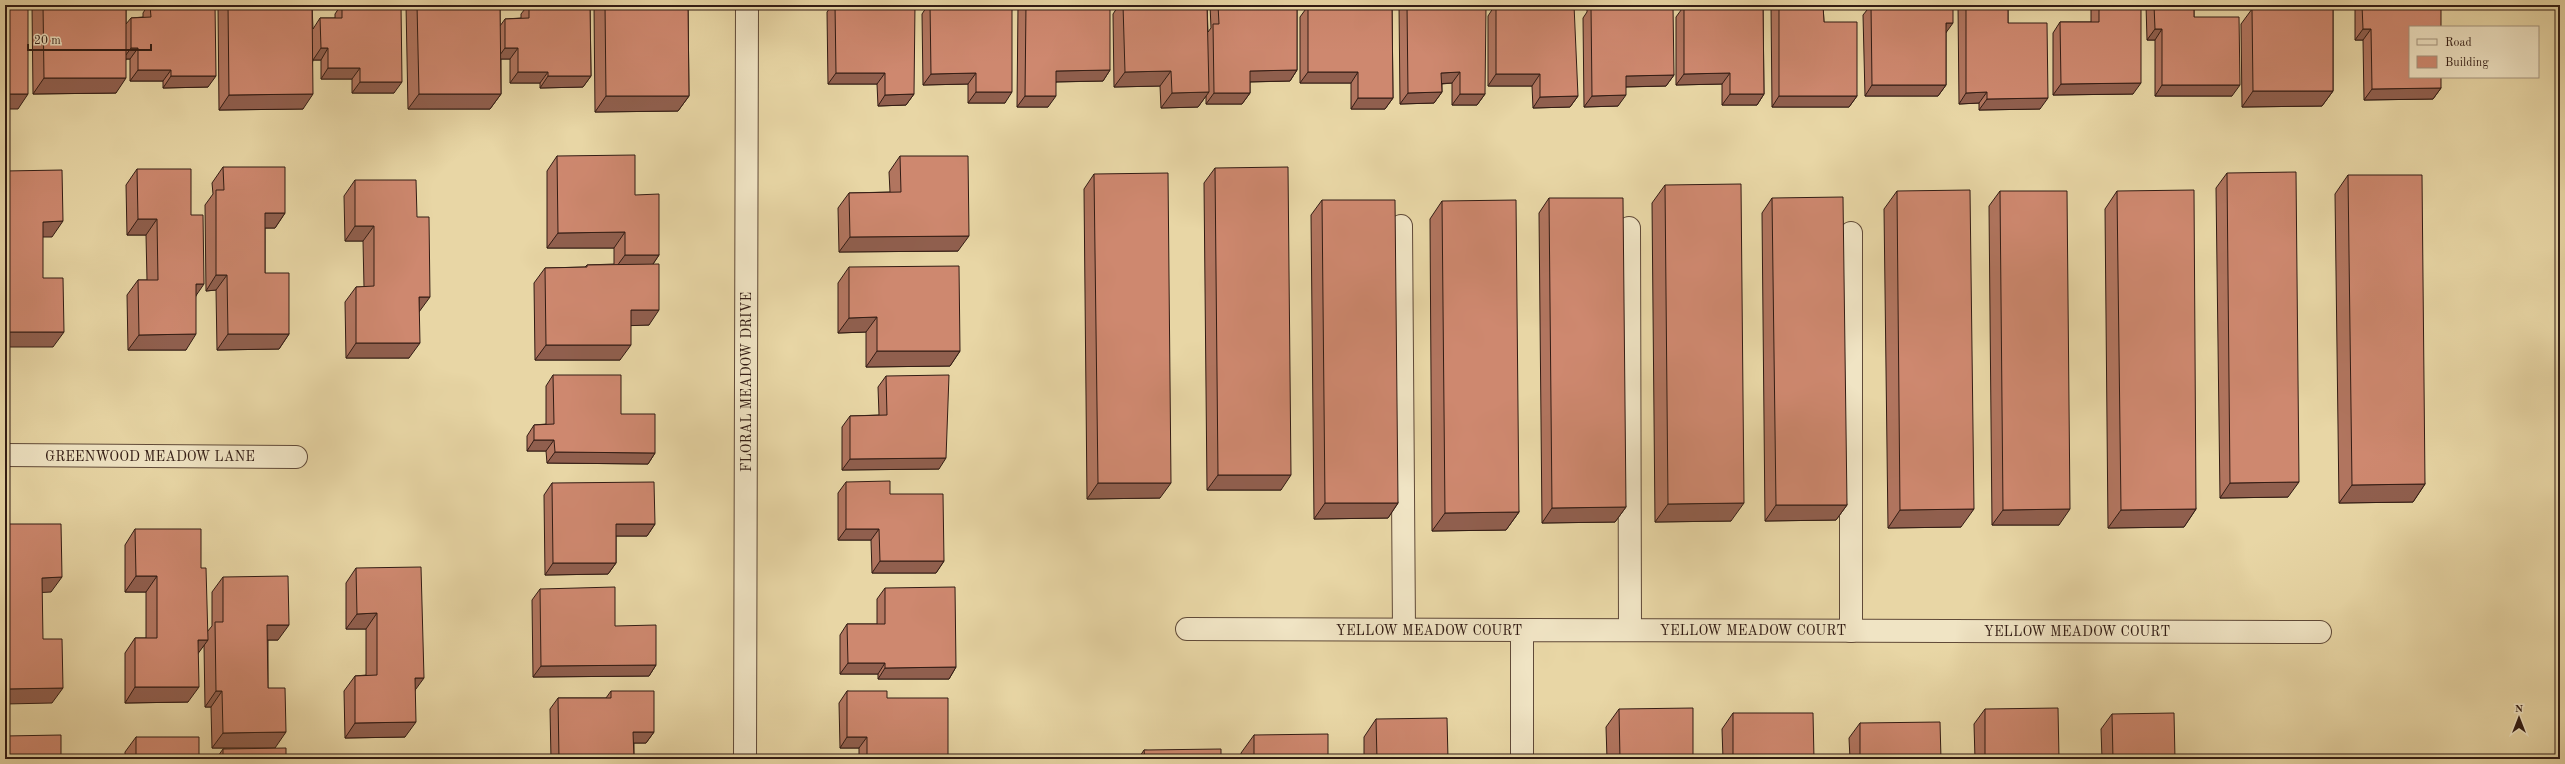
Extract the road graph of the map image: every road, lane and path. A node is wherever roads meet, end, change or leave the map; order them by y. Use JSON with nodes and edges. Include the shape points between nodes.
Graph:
{"nodes":[{"id":1,"x":747,"y":5,"type":"edge"},
{"id":2,"x":1401,"y":226,"type":"dead end"},
{"id":3,"x":1630,"y":228,"type":"dead end"},
{"id":4,"x":1851,"y":233,"type":"dead end"},
{"id":5,"x":5,"y":455,"type":"edge"},
{"id":6,"x":296,"y":457,"type":"dead end"},
{"id":7,"x":1187,"y":629,"type":"dead end"},
{"id":8,"x":1404,"y":629,"type":"junction"},
{"id":9,"x":1522,"y":630,"type":"junction"},
{"id":10,"x":1630,"y":630,"type":"junction"},
{"id":11,"x":1851,"y":631,"type":"junction"},
{"id":12,"x":2320,"y":632,"type":"dead end"},
{"id":13,"x":745,"y":759,"type":"edge"},
{"id":14,"x":1522,"y":759,"type":"edge"}],
"edges":[{"from":1,"to":13,"type":"street","name":"FLORAL MEADOW DRIVE"},
{"from":2,"to":8,"type":"street"},
{"from":3,"to":10,"type":"street"},
{"from":4,"to":11,"type":"street"},
{"from":5,"to":6,"type":"street","name":"GREENWOOD MEADOW LANE"},
{"from":7,"to":8,"type":"street","name":"YELLOW MEADOW COURT"},
{"from":8,"to":9,"type":"street","name":"YELLOW MEADOW COURT"},
{"from":9,"to":10,"type":"street","name":"YELLOW MEADOW COURT"},
{"from":9,"to":14,"type":"street"},
{"from":10,"to":11,"type":"street","name":"YELLOW MEADOW COURT"},
{"from":11,"to":12,"type":"street","name":"YELLOW MEADOW COURT"}]}
